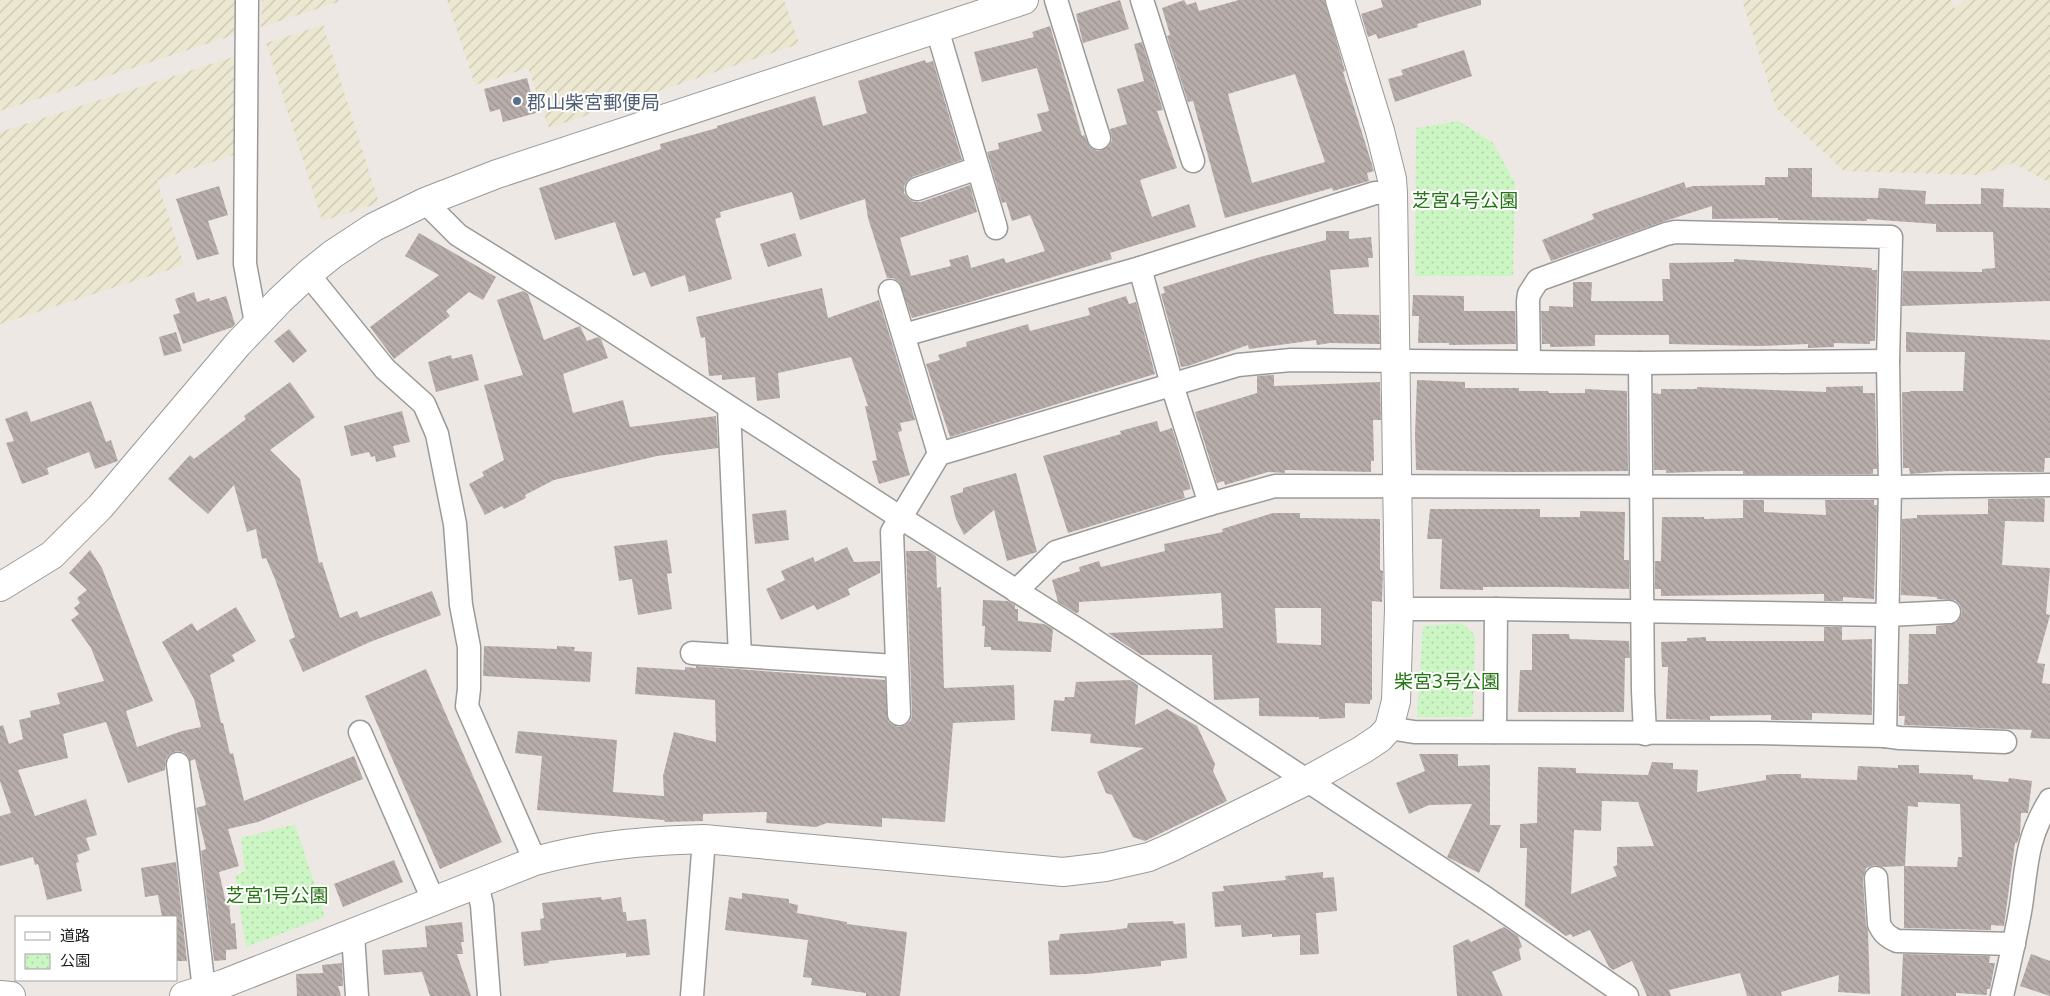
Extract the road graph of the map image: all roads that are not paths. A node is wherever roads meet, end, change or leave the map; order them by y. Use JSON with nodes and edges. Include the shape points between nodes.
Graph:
{"nodes":[{"id":1,"x":247,"y":0,"type":"edge"},
{"id":2,"x":1024,"y":0,"type":"edge"},
{"id":3,"x":1056,"y":0,"type":"edge"},
{"id":4,"x":1142,"y":0,"type":"edge"},
{"id":5,"x":1340,"y":0,"type":"edge"},
{"id":6,"x":937,"y":29,"type":"junction"},
{"id":7,"x":1099,"y":138,"type":"dead end"},
{"id":8,"x":1193,"y":161,"type":"dead end"},
{"id":9,"x":978,"y":168,"type":"junction"},
{"id":10,"x":917,"y":189,"type":"dead end"},
{"id":11,"x":1392,"y":193,"type":"junction"},
{"id":12,"x":425,"y":202,"type":"junction"},
{"id":13,"x":996,"y":228,"type":"dead end"},
{"id":14,"x":1140,"y":268,"type":"junction"},
{"id":15,"x":308,"y":274,"type":"junction"},
{"id":16,"x":890,"y":291,"type":"dead end"},
{"id":17,"x":256,"y":323,"type":"junction"},
{"id":18,"x":904,"y":335,"type":"junction"},
{"id":19,"x":1395,"y":361,"type":"junction"},
{"id":20,"x":1529,"y":361,"type":"junction"},
{"id":21,"x":1888,"y":361,"type":"junction"},
{"id":22,"x":1640,"y":363,"type":"junction"},
{"id":23,"x":1172,"y":385,"type":"junction"},
{"id":24,"x":730,"y":408,"type":"junction"},
{"id":25,"x":940,"y":454,"type":"junction"},
{"id":26,"x":2050,"y":485,"type":"edge"},
{"id":27,"x":1396,"y":486,"type":"junction"},
{"id":28,"x":1642,"y":486,"type":"junction"},
{"id":29,"x":1890,"y":487,"type":"junction"},
{"id":30,"x":1210,"y":504,"type":"junction"},
{"id":31,"x":901,"y":518,"type":"junction"},
{"id":32,"x":0,"y":587,"type":"edge"},
{"id":33,"x":1016,"y":591,"type":"junction"},
{"id":34,"x":1399,"y":609,"type":"junction"},
{"id":35,"x":1496,"y":609,"type":"junction"},
{"id":36,"x":1643,"y":610,"type":"junction"},
{"id":37,"x":1948,"y":612,"type":"dead end"},
{"id":38,"x":1888,"y":614,"type":"junction"},
{"id":39,"x":692,"y":653,"type":"dead end"},
{"id":40,"x":740,"y":656,"type":"junction"},
{"id":41,"x":896,"y":666,"type":"junction"},
{"id":42,"x":899,"y":714,"type":"dead end"},
{"id":43,"x":1389,"y":728,"type":"junction"},
{"id":44,"x":360,"y":732,"type":"dead end"},
{"id":45,"x":1495,"y":732,"type":"junction"},
{"id":46,"x":1645,"y":734,"type":"junction"},
{"id":47,"x":1885,"y":736,"type":"junction"},
{"id":48,"x":2005,"y":742,"type":"dead end"},
{"id":49,"x":178,"y":764,"type":"dead end"},
{"id":50,"x":1308,"y":780,"type":"junction"},
{"id":51,"x":2050,"y":800,"type":"edge"},
{"id":52,"x":704,"y":839,"type":"junction"},
{"id":53,"x":535,"y":862,"type":"junction"},
{"id":54,"x":1876,"y":878,"type":"dead end"},
{"id":55,"x":477,"y":885,"type":"junction"},
{"id":56,"x":434,"y":902,"type":"junction"},
{"id":57,"x":353,"y":934,"type":"junction"},
{"id":58,"x":2014,"y":944,"type":"junction"},
{"id":59,"x":209,"y":992,"type":"edge"},
{"id":60,"x":0,"y":995,"type":"edge"},
{"id":61,"x":11,"y":996,"type":"edge"},
{"id":62,"x":357,"y":996,"type":"edge"},
{"id":63,"x":489,"y":996,"type":"edge"},
{"id":64,"x":692,"y":996,"type":"edge"},
{"id":65,"x":1627,"y":996,"type":"edge"},
{"id":66,"x":2002,"y":996,"type":"edge"}],
"edges":[{"from":1,"to":17,"type":"street","via":[[245,264]]},
{"from":2,"to":6,"type":"street"},
{"from":3,"to":7,"type":"street"},
{"from":4,"to":8,"type":"street"},
{"from":5,"to":11,"type":"street","via":[[1380,131],[1392,179]]},
{"from":6,"to":9,"type":"street"},
{"from":6,"to":12,"type":"street","via":[[497,174]]},
{"from":9,"to":10,"type":"street"},
{"from":9,"to":13,"type":"street"},
{"from":11,"to":14,"type":"street","via":[[1375,194]]},
{"from":11,"to":19,"type":"street"},
{"from":12,"to":15,"type":"street","via":[[374,227]]},
{"from":12,"to":24,"type":"street","via":[[458,235]]},
{"from":14,"to":18,"type":"street"},
{"from":14,"to":23,"type":"street"},
{"from":15,"to":17,"type":"street"},
{"from":15,"to":53,"type":"street","via":[[385,369],[424,404],[437,434],[455,524],[461,605],[469,647],[467,706]]},
{"from":16,"to":18,"type":"street"},
{"from":17,"to":32,"type":"street","via":[[100,507],[52,554]]},
{"from":18,"to":25,"type":"street"},
{"from":19,"to":20,"type":"street"},
{"from":19,"to":23,"type":"street","via":[[1262,362],[1238,365]]},
{"from":19,"to":27,"type":"street"},
{"from":20,"to":21,"type":"street","via":[[1528,301],[1538,280],[1675,232],[1891,237]]},
{"from":20,"to":22,"type":"street"},
{"from":21,"to":22,"type":"street"},
{"from":21,"to":29,"type":"street"},
{"from":22,"to":28,"type":"street"},
{"from":23,"to":25,"type":"street"},
{"from":23,"to":30,"type":"street"},
{"from":24,"to":31,"type":"street"},
{"from":24,"to":40,"type":"street"},
{"from":25,"to":31,"type":"street"},
{"from":26,"to":29,"type":"street"},
{"from":27,"to":28,"type":"street"},
{"from":27,"to":30,"type":"street","via":[[1275,486]]},
{"from":27,"to":34,"type":"street"},
{"from":28,"to":29,"type":"street"},
{"from":28,"to":36,"type":"street"},
{"from":29,"to":38,"type":"street"},
{"from":30,"to":33,"type":"street","via":[[1056,552]]},
{"from":31,"to":33,"type":"street"},
{"from":31,"to":41,"type":"street","via":[[892,532]]},
{"from":33,"to":50,"type":"street"},
{"from":34,"to":35,"type":"street"},
{"from":34,"to":43,"type":"street","via":[[1396,701]]},
{"from":35,"to":36,"type":"street"},
{"from":35,"to":45,"type":"street"},
{"from":36,"to":38,"type":"street"},
{"from":36,"to":46,"type":"street"},
{"from":37,"to":38,"type":"street"},
{"from":38,"to":47,"type":"street"},
{"from":39,"to":40,"type":"street"},
{"from":40,"to":41,"type":"street"},
{"from":41,"to":42,"type":"street"},
{"from":43,"to":45,"type":"street","via":[[1414,732]]},
{"from":43,"to":50,"type":"street","via":[[1362,750]]},
{"from":44,"to":56,"type":"street"},
{"from":45,"to":46,"type":"street"},
{"from":46,"to":47,"type":"street"},
{"from":47,"to":48,"type":"street"},
{"from":49,"to":59,"type":"street"},
{"from":50,"to":52,"type":"street","via":[[1156,854],[1084,870],[1063,872]]},
{"from":50,"to":65,"type":"street"},
{"from":51,"to":58,"type":"street","via":[[2034,830],[2025,866]]},
{"from":52,"to":53,"type":"street","via":[[602,846]]},
{"from":52,"to":64,"type":"street"},
{"from":53,"to":55,"type":"street"},
{"from":54,"to":58,"type":"street","via":[[1879,924],[1882,931],[1897,941]]},
{"from":55,"to":56,"type":"street"},
{"from":55,"to":63,"type":"street","via":[[482,905]]},
{"from":56,"to":57,"type":"street"},
{"from":57,"to":59,"type":"street"},
{"from":57,"to":62,"type":"street"},
{"from":58,"to":66,"type":"street"},
{"from":60,"to":61,"type":"street"}]}
